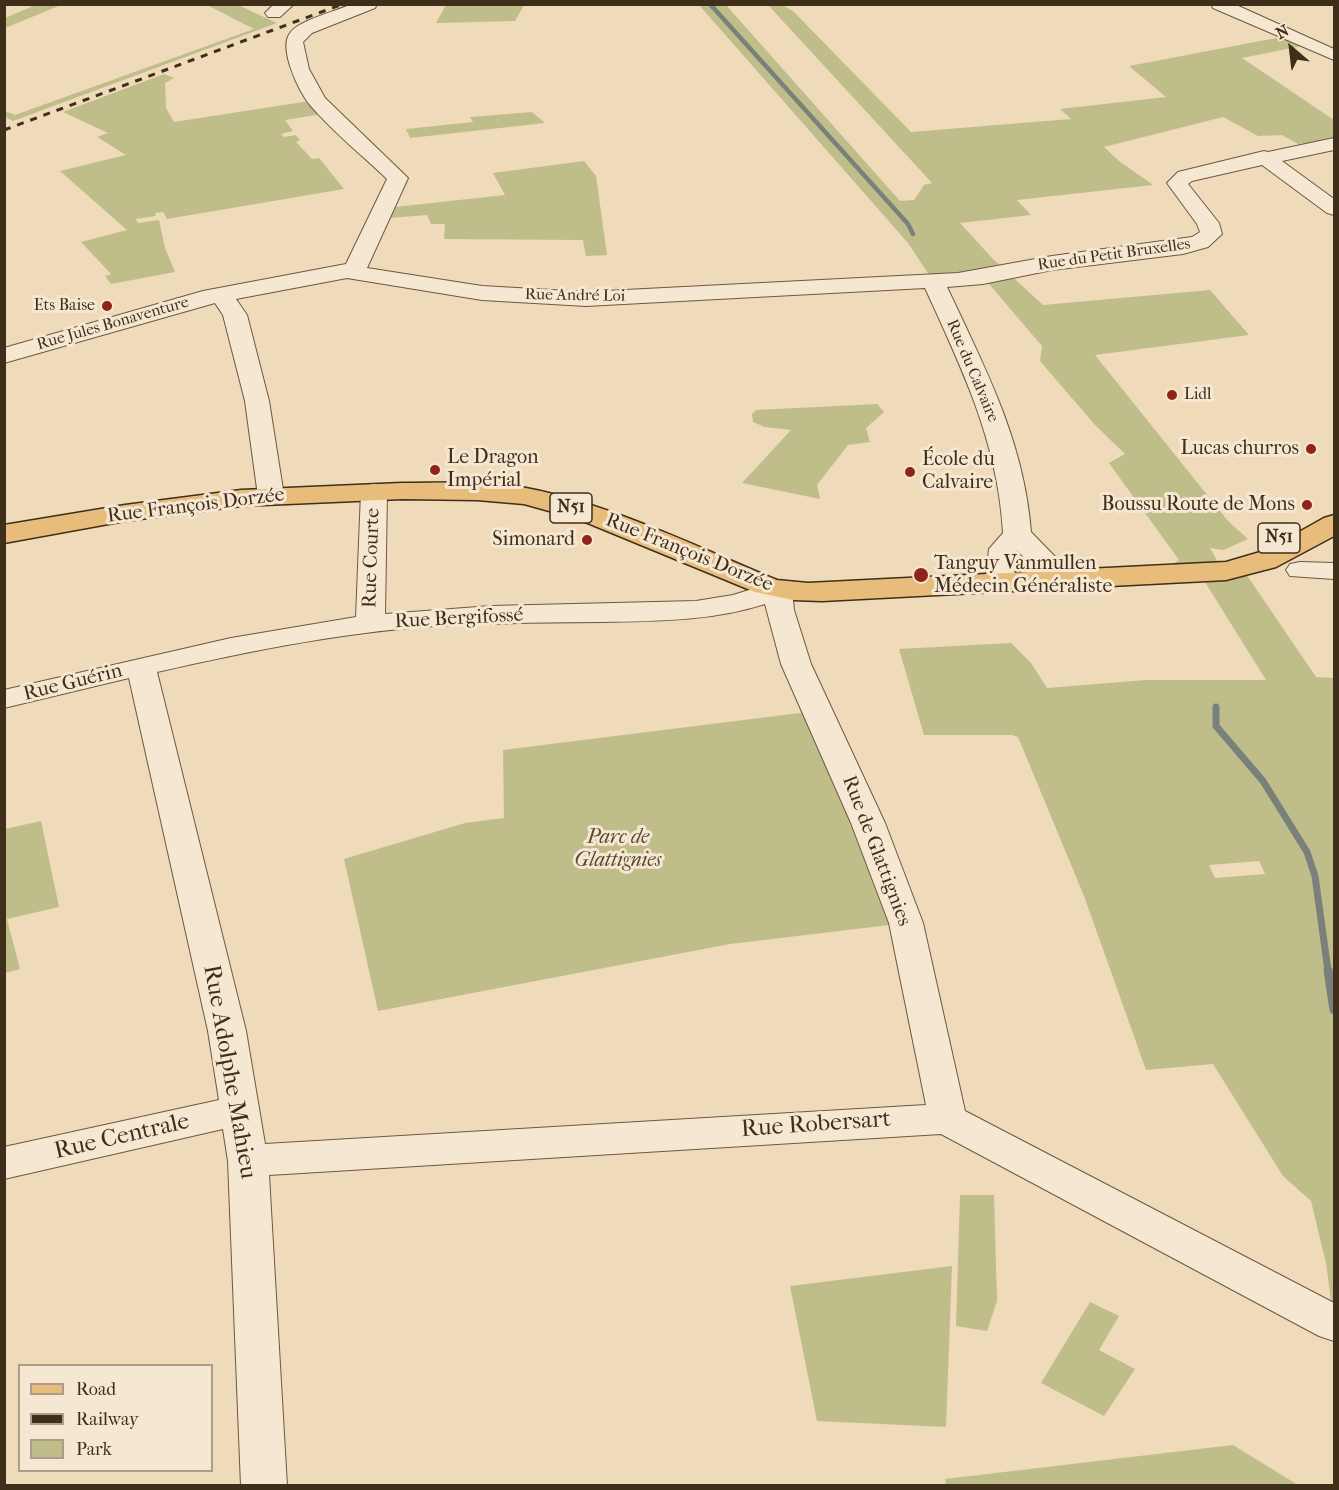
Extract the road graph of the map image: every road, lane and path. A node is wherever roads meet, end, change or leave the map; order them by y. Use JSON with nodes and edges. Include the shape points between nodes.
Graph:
{"nodes":[{"id":1,"x":369,"y":4,"type":"edge"},
{"id":2,"x":1219,"y":4,"type":"edge"},
{"id":3,"x":1335,"y":55,"type":"edge"},
{"id":4,"x":1335,"y":144,"type":"edge"},
{"id":5,"x":1264,"y":157,"type":"junction"},
{"id":6,"x":1335,"y":210,"type":"edge"},
{"id":7,"x":354,"y":271,"type":"junction"},
{"id":8,"x":933,"y":281,"type":"junction"},
{"id":9,"x":221,"y":294,"type":"junction"},
{"id":10,"x":4,"y":356,"type":"edge"},
{"id":11,"x":374,"y":492,"type":"junction"},
{"id":12,"x":271,"y":496,"type":"junction"},
{"id":13,"x":1335,"y":505,"type":"edge"},
{"id":14,"x":1335,"y":524,"type":"edge"},
{"id":15,"x":4,"y":534,"type":"edge"},
{"id":16,"x":1017,"y":534,"type":"junction"},
{"id":17,"x":1221,"y":566,"type":"junction"},
{"id":18,"x":1300,"y":570,"type":"dead end"},
{"id":19,"x":1335,"y":571,"type":"edge"},
{"id":20,"x":1061,"y":579,"type":"junction"},
{"id":21,"x":999,"y":584,"type":"junction"},
{"id":22,"x":778,"y":590,"type":"junction"},
{"id":23,"x":370,"y":624,"type":"junction"},
{"id":24,"x":141,"y":666,"type":"junction"},
{"id":25,"x":4,"y":699,"type":"edge"},
{"id":26,"x":239,"y":1111,"type":"junction"},
{"id":27,"x":948,"y":1120,"type":"junction"},
{"id":28,"x":248,"y":1161,"type":"junction"},
{"id":29,"x":4,"y":1163,"type":"edge"},
{"id":30,"x":1335,"y":1323,"type":"edge"},
{"id":31,"x":264,"y":1485,"type":"edge"}],
"edges":[{"from":1,"to":7,"type":"street","via":[[312,26],[297,35],[294,42],[300,69],[317,101],[398,178]]},
{"from":2,"to":3,"type":"street"},
{"from":4,"to":5,"type":"street","name":"Rue du Petit Bruxelles"},
{"from":5,"to":6,"type":"street"},
{"from":5,"to":8,"type":"street","name":"Rue du Petit Bruxelles","via":[[1193,173],[1177,183],[1210,228],[1211,234],[1200,242],[1052,262],[982,277]]},
{"from":7,"to":8,"type":"street","name":"Rue André Loi","via":[[482,293],[575,299]]},
{"from":7,"to":9,"type":"street","name":"Rue André Loi"},
{"from":8,"to":16,"type":"street","name":"Rue du Calvaire","via":[[1001,438],[1017,504]]},
{"from":9,"to":10,"type":"street","name":"Rue Jules Bonaventure","via":[[98,326]]},
{"from":9,"to":12,"type":"street","via":[[235,315],[257,401]]},
{"from":11,"to":12,"type":"main road","name":"Rue François Dorzée","number":"N51"},
{"from":11,"to":22,"type":"main road","name":"Rue François Dorzée","number":"N51","via":[[452,490],[549,501]]},
{"from":11,"to":23,"type":"street","name":"Rue Courte"},
{"from":12,"to":15,"type":"main road","name":"Rue François Dorzée","number":"N51","via":[[125,513]]},
{"from":13,"to":17,"type":"main road","number":"N51","via":[[1266,546]]},
{"from":14,"to":17,"type":"main road","number":"N51","via":[[1259,563]]},
{"from":16,"to":20,"type":"street"},
{"from":16,"to":21,"type":"street","via":[[1003,549]]},
{"from":17,"to":20,"type":"main road","name":"Rue François Dorzée","number":"N51"},
{"from":18,"to":19,"type":"street"},
{"from":20,"to":21,"type":"main road","name":"Rue François Dorzée","number":"N51"},
{"from":21,"to":22,"type":"main road","name":"Rue François Dorzée","number":"N51"},
{"from":22,"to":23,"type":"street","name":"Rue Bergifossé","via":[[738,603],[696,609]]},
{"from":22,"to":27,"type":"street","name":"Rue de Glattignies","via":[[796,664],[868,823],[906,923]]},
{"from":23,"to":24,"type":"street","name":"Rue Bergifossé"},
{"from":24,"to":25,"type":"street","name":"Rue Guérin"},
{"from":24,"to":26,"type":"street","name":"Rue Adolphe Mahieu","via":[[227,1031]]},
{"from":26,"to":28,"type":"street","name":"Rue Adolphe Mahieu"},
{"from":26,"to":29,"type":"street","name":"Rue Centrale"},
{"from":27,"to":28,"type":"street","name":"Rue Robersart","via":[[927,1118]]},
{"from":27,"to":30,"type":"street","name":"Rue Robersart"},
{"from":28,"to":31,"type":"street","name":"Rue Adolphe Mahieu"}]}
